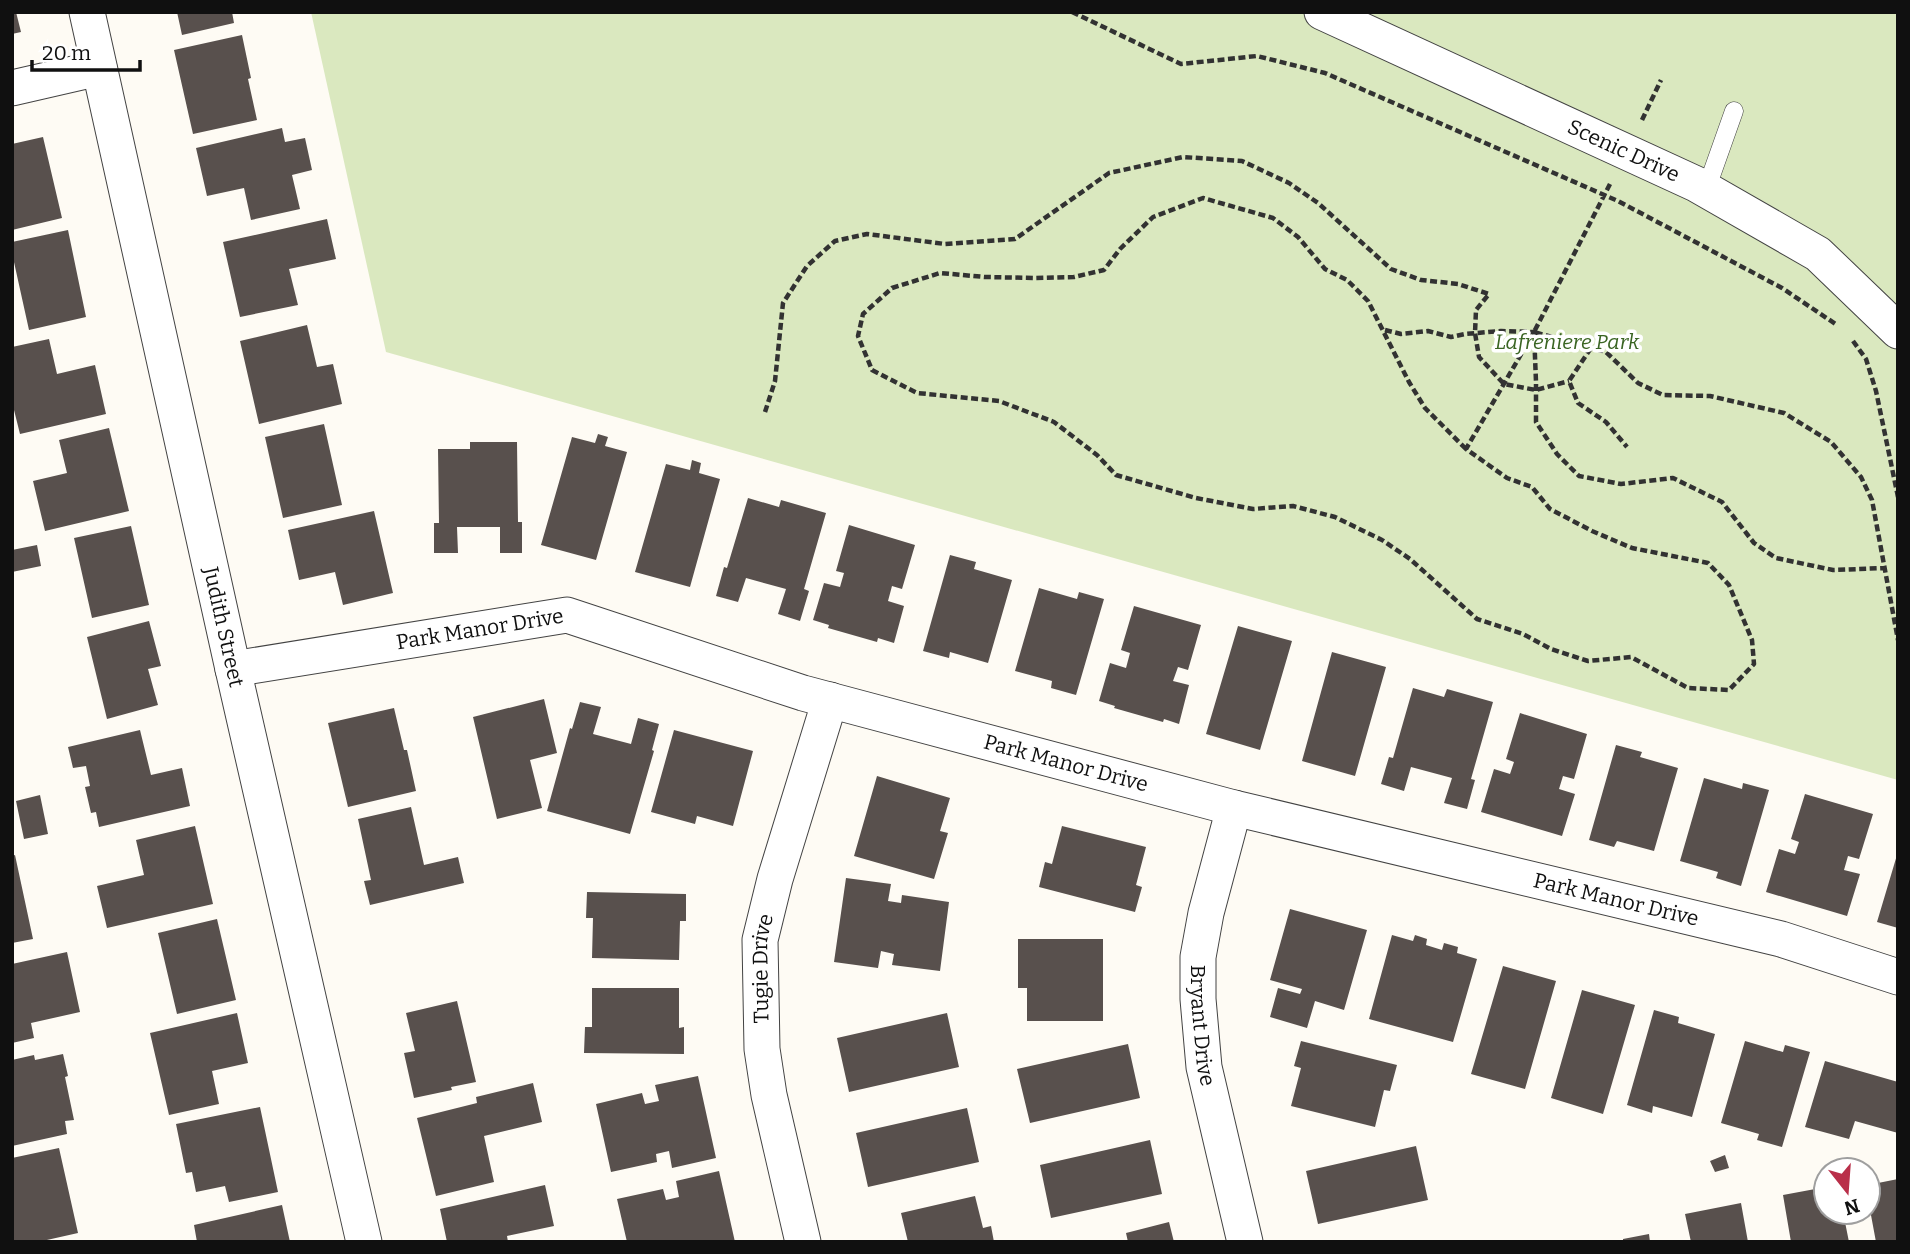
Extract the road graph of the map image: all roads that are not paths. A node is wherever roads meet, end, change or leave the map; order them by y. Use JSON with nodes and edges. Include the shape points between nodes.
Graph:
{"nodes":[{"id":1,"x":87,"y":12,"type":"edge"},
{"id":2,"x":1322,"y":12,"type":"edge"},
{"id":3,"x":99,"y":68,"type":"junction"},
{"id":4,"x":12,"y":88,"type":"edge"},
{"id":5,"x":1734,"y":111,"type":"dead end"},
{"id":6,"x":1706,"y":190,"type":"junction"},
{"id":7,"x":1898,"y":331,"type":"edge"},
{"id":8,"x":233,"y":669,"type":"junction"},
{"id":9,"x":830,"y":700,"type":"junction"},
{"id":10,"x":1234,"y":808,"type":"junction"},
{"id":11,"x":1898,"y":977,"type":"edge"},
{"id":12,"x":364,"y":1242,"type":"edge"},
{"id":13,"x":803,"y":1242,"type":"edge"},
{"id":14,"x":1245,"y":1242,"type":"edge"}],
"edges":[{"from":1,"to":3,"type":"street","name":"Judith Street"},
{"from":2,"to":6,"type":"street","name":"Scenic Drive"},
{"from":3,"to":4,"type":"street"},
{"from":3,"to":8,"type":"street","name":"Judith Street"},
{"from":5,"to":6,"type":"lane"},
{"from":6,"to":7,"type":"street","name":"Scenic Drive","via":[[1818,254]]},
{"from":8,"to":9,"type":"street","name":"Park Manor Drive","via":[[566,615]]},
{"from":8,"to":12,"type":"street","name":"Judith Street"},
{"from":9,"to":10,"type":"street","name":"Park Manor Drive"},
{"from":9,"to":13,"type":"street","name":"Tugie Drive","via":[[760,940],[762,1049]]},
{"from":10,"to":11,"type":"street","name":"Park Manor Drive","via":[[1781,939]]},
{"from":10,"to":14,"type":"street","name":"Bryant Drive","via":[[1206,913],[1198,957],[1198,999],[1203,1067]]}]}
